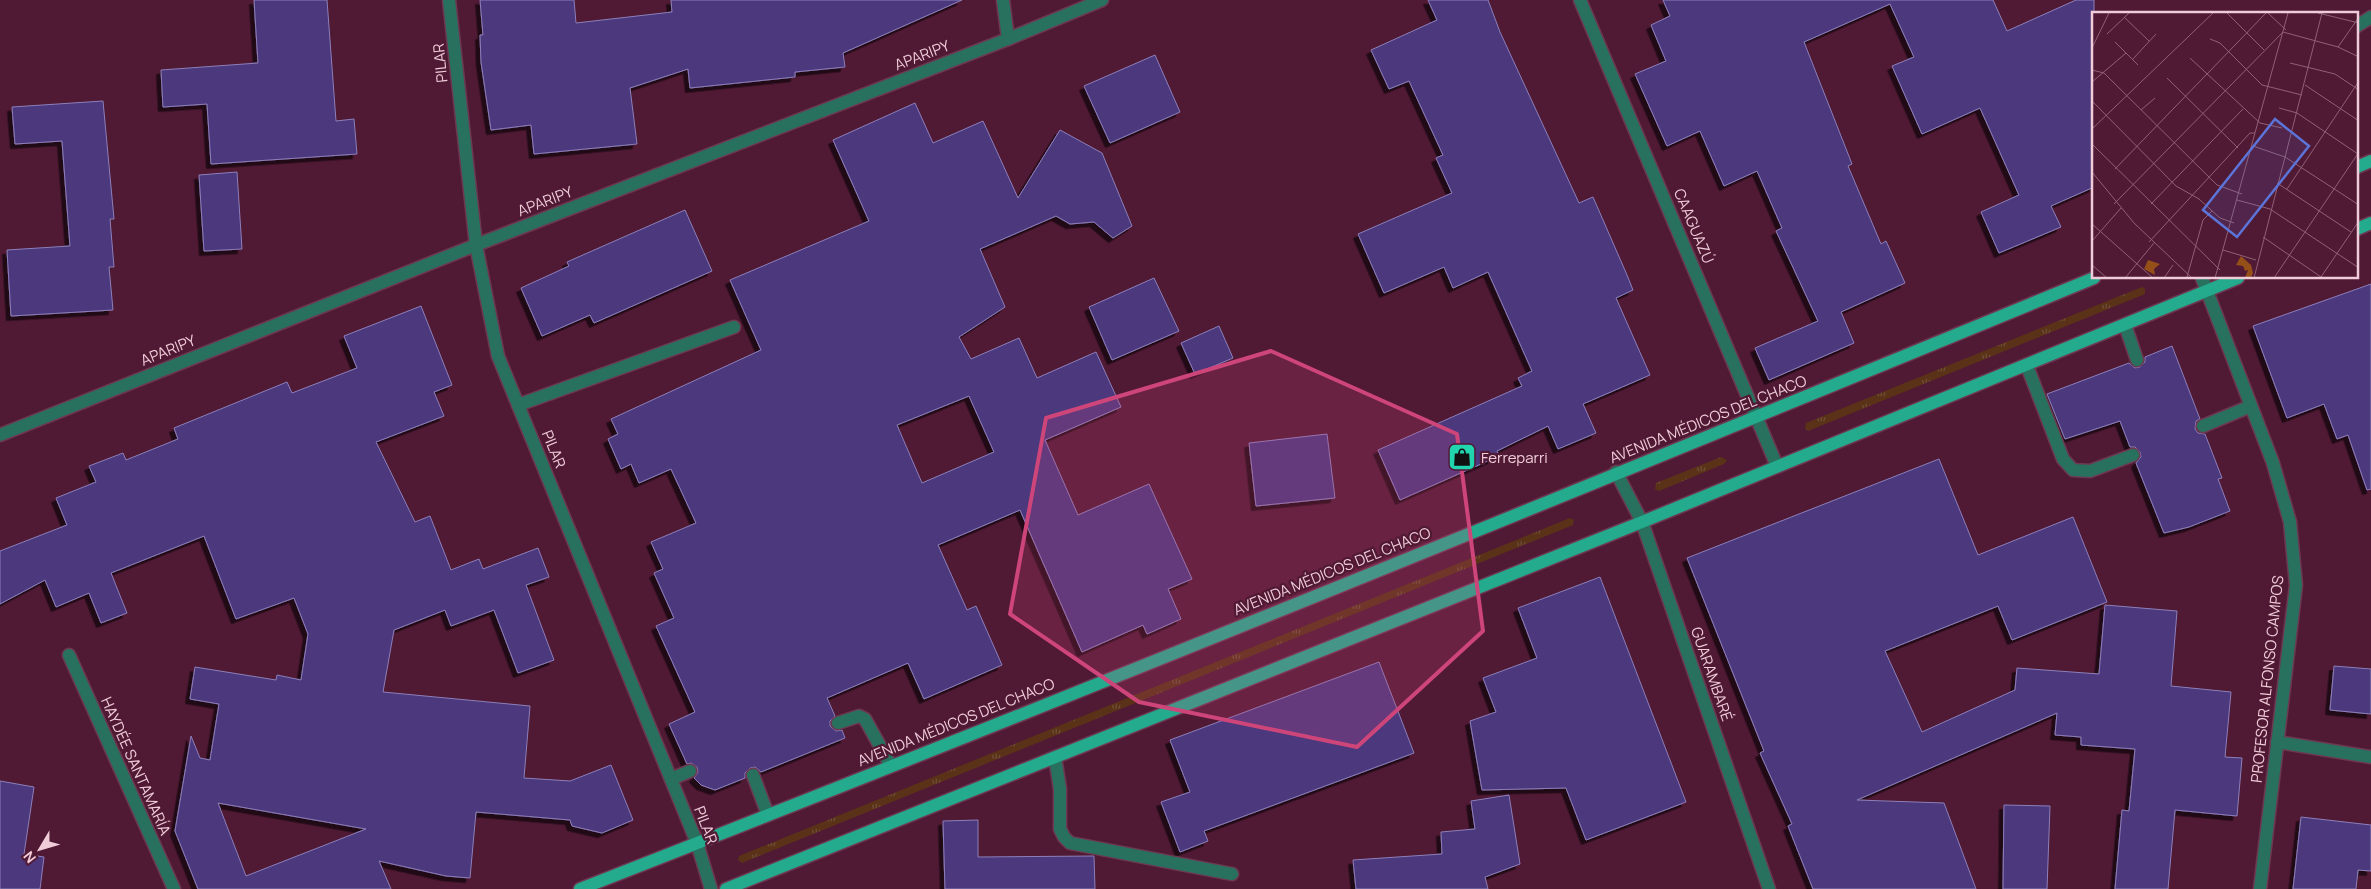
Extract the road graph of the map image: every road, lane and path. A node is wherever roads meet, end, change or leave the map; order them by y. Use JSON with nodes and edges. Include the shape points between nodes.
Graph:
{"nodes":[{"id":1,"x":449,"y":0,"type":"edge"},
{"id":2,"x":1003,"y":0,"type":"edge"},
{"id":3,"x":1102,"y":0,"type":"edge"},
{"id":4,"x":1580,"y":0,"type":"edge"},
{"id":5,"x":2371,"y":17,"type":"edge"},
{"id":6,"x":2358,"y":25,"type":"edge"},
{"id":7,"x":1008,"y":39,"type":"junction"},
{"id":8,"x":2371,"y":223,"type":"edge"},
{"id":9,"x":2358,"y":229,"type":"edge"},
{"id":10,"x":476,"y":245,"type":"junction"},
{"id":11,"x":2092,"y":279,"type":"edge"},
{"id":12,"x":2202,"y":279,"type":"edge"},
{"id":13,"x":2235,"y":279,"type":"edge"},
{"id":14,"x":2207,"y":290,"type":"junction"},
{"id":15,"x":2125,"y":325,"type":"junction"},
{"id":16,"x":734,"y":327,"type":"dead end"},
{"id":17,"x":2137,"y":360,"type":"dead end"},
{"id":18,"x":2027,"y":366,"type":"junction"},
{"id":19,"x":518,"y":405,"type":"junction"},
{"id":20,"x":2251,"y":406,"type":"junction"},
{"id":21,"x":1758,"y":418,"type":"junction"},
{"id":22,"x":2203,"y":426,"type":"dead end"},
{"id":23,"x":0,"y":435,"type":"edge"},
{"id":24,"x":2133,"y":455,"type":"dead end"},
{"id":25,"x":1777,"y":466,"type":"junction"},
{"id":26,"x":1616,"y":472,"type":"junction"},
{"id":27,"x":1642,"y":522,"type":"junction"},
{"id":28,"x":69,"y":655,"type":"dead end"},
{"id":29,"x":838,"y":722,"type":"dead end"},
{"id":30,"x":2277,"y":742,"type":"junction"},
{"id":31,"x":1055,"y":757,"type":"junction"},
{"id":32,"x":2371,"y":757,"type":"edge"},
{"id":33,"x":891,"y":766,"type":"junction"},
{"id":34,"x":690,"y":772,"type":"dead end"},
{"id":35,"x":753,"y":775,"type":"dead end"},
{"id":36,"x":670,"y":779,"type":"junction"},
{"id":37,"x":768,"y":815,"type":"junction"},
{"id":38,"x":697,"y":843,"type":"junction"},
{"id":39,"x":1232,"y":874,"type":"dead end"},
{"id":40,"x":174,"y":889,"type":"edge"},
{"id":41,"x":580,"y":889,"type":"edge"},
{"id":42,"x":711,"y":889,"type":"edge"},
{"id":43,"x":726,"y":889,"type":"edge"},
{"id":44,"x":1768,"y":889,"type":"edge"},
{"id":45,"x":2260,"y":889,"type":"edge"}],
"edges":[{"from":1,"to":10,"type":"street","name":"PILAR"},
{"from":2,"to":7,"type":"street"},
{"from":3,"to":7,"type":"street","name":"APARIPY"},
{"from":4,"to":21,"type":"street","name":"CAAGUAZÚ"},
{"from":5,"to":6,"type":"street"},
{"from":7,"to":10,"type":"street","name":"APARIPY"},
{"from":8,"to":9,"type":"main road"},
{"from":10,"to":19,"type":"street","name":"PILAR","via":[[498,356]]},
{"from":10,"to":23,"type":"street","name":"APARIPY"},
{"from":11,"to":21,"type":"main road","name":"AVENIDA MÉDICOS DEL CHACO"},
{"from":12,"to":14,"type":"street","name":"PROFESOR ALFONSO CAMPOS"},
{"from":13,"to":14,"type":"main road"},
{"from":14,"to":15,"type":"main road"},
{"from":14,"to":20,"type":"street","name":"PROFESOR ALFONSO CAMPOS"},
{"from":15,"to":17,"type":"street"},
{"from":15,"to":18,"type":"main road"},
{"from":16,"to":19,"type":"street"},
{"from":18,"to":24,"type":"street","via":[[2063,459],[2073,470],[2090,471]]},
{"from":18,"to":25,"type":"main road"},
{"from":19,"to":36,"type":"street","name":"PILAR"},
{"from":20,"to":22,"type":"street"},
{"from":20,"to":30,"type":"street","name":"PROFESOR ALFONSO CAMPOS","via":[[2273,463],[2290,522],[2296,585]]},
{"from":21,"to":25,"type":"street","name":"CAAGUAZÚ"},
{"from":21,"to":26,"type":"main road","name":"AVENIDA MÉDICOS DEL CHACO"},
{"from":25,"to":27,"type":"main road"},
{"from":26,"to":27,"type":"street","name":"GUARAMBARÉ"},
{"from":26,"to":33,"type":"main road","name":"AVENIDA MÉDICOS DEL CHACO"},
{"from":27,"to":31,"type":"main road"},
{"from":27,"to":44,"type":"street","name":"GUARAMBARÉ"},
{"from":28,"to":40,"type":"street","name":"HAYDÉE SANTAMARÍA"},
{"from":29,"to":33,"type":"street","via":[[859,716],[865,719]]},
{"from":30,"to":32,"type":"street"},
{"from":30,"to":45,"type":"street","name":"PROFESOR ALFONSO CAMPOS"},
{"from":31,"to":39,"type":"street","via":[[1060,789],[1060,829],[1070,843]]},
{"from":31,"to":43,"type":"main road"},
{"from":33,"to":37,"type":"main road","name":"AVENIDA MÉDICOS DEL CHACO"},
{"from":34,"to":36,"type":"street"},
{"from":35,"to":37,"type":"street"},
{"from":36,"to":38,"type":"street","name":"PILAR"},
{"from":37,"to":38,"type":"main road","name":"AVENIDA MÉDICOS DEL CHACO"},
{"from":38,"to":41,"type":"main road","name":"AVENIDA MÉDICOS DEL CHACO"},
{"from":38,"to":42,"type":"street","name":"PILAR"}]}
